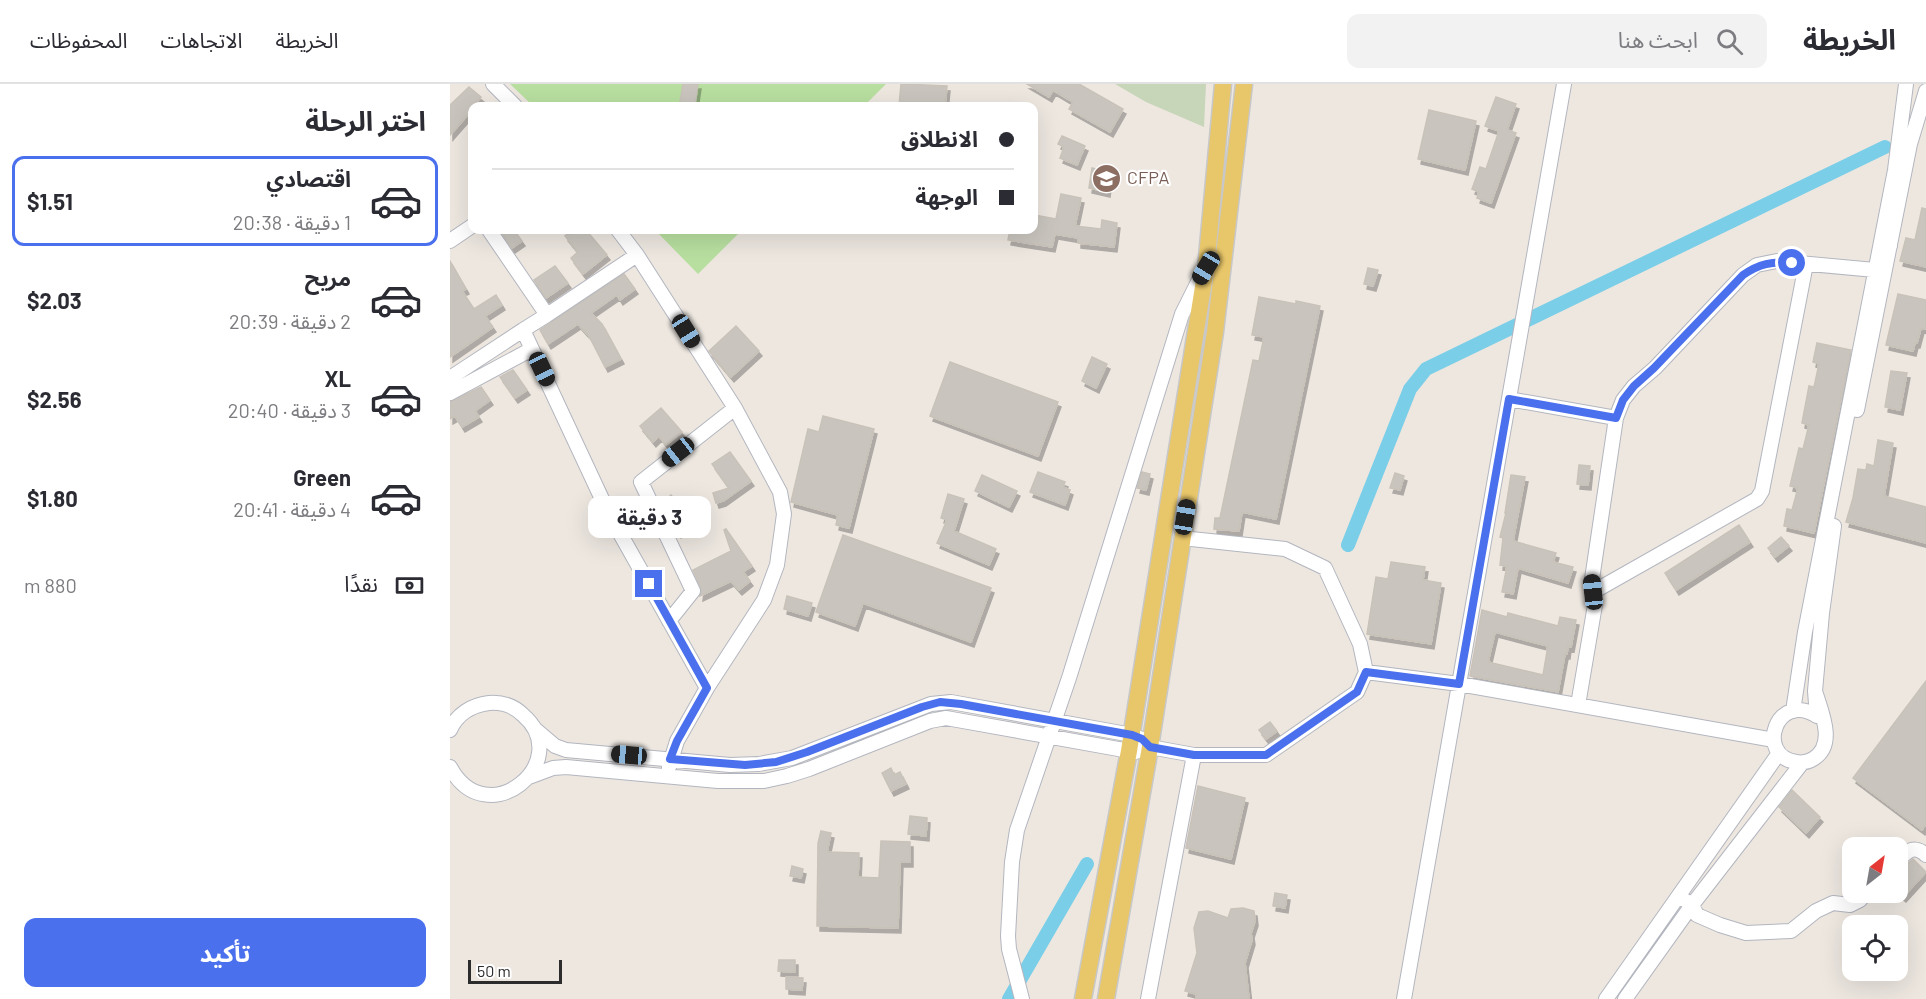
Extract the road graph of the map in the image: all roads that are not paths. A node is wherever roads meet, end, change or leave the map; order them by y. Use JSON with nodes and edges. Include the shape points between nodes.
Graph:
{"nodes":[{"id":1,"x":493,"y":84,"type":"edge"},
{"id":2,"x":1223,"y":84,"type":"edge"},
{"id":3,"x":1244,"y":84,"type":"edge"},
{"id":4,"x":1564,"y":84,"type":"edge"},
{"id":5,"x":1906,"y":84,"type":"edge"},
{"id":6,"x":1926,"y":91,"type":"edge"},
{"id":7,"x":511,"y":102,"type":"edge"},
{"id":8,"x":468,"y":229,"type":"edge"},
{"id":9,"x":492,"y":234,"type":"edge"},
{"id":10,"x":621,"y":234,"type":"edge"},
{"id":11,"x":450,"y":241,"type":"edge"},
{"id":12,"x":1890,"y":246,"type":"junction"},
{"id":13,"x":637,"y":255,"type":"junction"},
{"id":14,"x":1806,"y":264,"type":"junction"},
{"id":15,"x":1206,"y":268,"type":"junction"},
{"id":16,"x":1875,"y":270,"type":"junction"},
{"id":17,"x":547,"y":315,"type":"junction"},
{"id":18,"x":523,"y":330,"type":"junction"},
{"id":19,"x":532,"y":349,"type":"junction"},
{"id":20,"x":450,"y":378,"type":"edge"},
{"id":21,"x":450,"y":393,"type":"edge"},
{"id":22,"x":1509,"y":399,"type":"junction"},
{"id":23,"x":735,"y":408,"type":"junction"},
{"id":24,"x":1616,"y":418,"type":"junction"},
{"id":25,"x":1182,"y":538,"type":"junction"},
{"id":26,"x":1593,"y":592,"type":"junction"},
{"id":27,"x":669,"y":621,"type":"junction"},
{"id":28,"x":1366,"y":672,"type":"junction"},
{"id":29,"x":1459,"y":684,"type":"junction"},
{"id":30,"x":707,"y":688,"type":"junction"},
{"id":31,"x":1815,"y":691,"type":"junction"},
{"id":32,"x":1578,"y":705,"type":"junction"},
{"id":33,"x":1793,"y":711,"type":"junction"},
{"id":34,"x":454,"y":714,"type":"edge"},
{"id":35,"x":1054,"y":721,"type":"junction"},
{"id":36,"x":535,"y":729,"type":"junction"},
{"id":37,"x":450,"y":730,"type":"edge"},
{"id":38,"x":1049,"y":736,"type":"junction"},
{"id":39,"x":1130,"y":743,"type":"junction"},
{"id":40,"x":1776,"y":746,"type":"junction"},
{"id":41,"x":1150,"y":747,"type":"junction"},
{"id":42,"x":1194,"y":755,"type":"junction"},
{"id":43,"x":670,"y":759,"type":"junction"},
{"id":44,"x":1802,"y":763,"type":"junction"},
{"id":45,"x":450,"y":767,"type":"edge"},
{"id":46,"x":667,"y":776,"type":"junction"},
{"id":47,"x":529,"y":777,"type":"junction"},
{"id":48,"x":1908,"y":850,"type":"edge"},
{"id":49,"x":1926,"y":855,"type":"edge"},
{"id":50,"x":1678,"y":894,"type":"junction"},
{"id":51,"x":1854,"y":903,"type":"edge"},
{"id":52,"x":1692,"y":905,"type":"junction"},
{"id":53,"x":1022,"y":999,"type":"edge"},
{"id":54,"x":1083,"y":999,"type":"edge"},
{"id":55,"x":1106,"y":999,"type":"edge"},
{"id":56,"x":1148,"y":999,"type":"edge"},
{"id":57,"x":1404,"y":999,"type":"edge"},
{"id":58,"x":1606,"y":999,"type":"edge"},
{"id":59,"x":1625,"y":999,"type":"edge"}],
"edges":[{"from":1,"to":7,"type":"street"},
{"from":2,"to":15,"type":"main road"},
{"from":3,"to":25,"type":"main road","via":[[1221,292]]},
{"from":4,"to":22,"type":"street"},
{"from":5,"to":16,"type":"street","via":[[1895,170]]},
{"from":6,"to":12,"type":"street","via":[[1910,144]]},
{"from":8,"to":11,"type":"street"},
{"from":9,"to":17,"type":"street"},
{"from":10,"to":13,"type":"street"},
{"from":12,"to":16,"type":"street"},
{"from":12,"to":31,"type":"street","via":[[1839,493]]},
{"from":13,"to":17,"type":"street"},
{"from":13,"to":23,"type":"street"},
{"from":14,"to":16,"type":"street"},
{"from":14,"to":24,"type":"street","via":[[1777,261],[1757,265],[1743,275],[1634,386]]},
{"from":14,"to":26,"type":"street","via":[[1762,491],[1757,499]]},
{"from":15,"to":35,"type":"street","via":[[1182,314]]},
{"from":15,"to":39,"type":"main road"},
{"from":16,"to":33,"type":"street"},
{"from":17,"to":18,"type":"street"},
{"from":18,"to":19,"type":"street"},
{"from":18,"to":20,"type":"street"},
{"from":19,"to":21,"type":"street"},
{"from":19,"to":27,"type":"street","via":[[608,512]]},
{"from":22,"to":24,"type":"street"},
{"from":22,"to":29,"type":"street"},
{"from":23,"to":27,"type":"street","via":[[641,482],[693,591]]},
{"from":23,"to":30,"type":"street","via":[[780,492],[783,534],[764,600]]},
{"from":24,"to":26,"type":"street"},
{"from":25,"to":28,"type":"street","via":[[1285,549],[1324,567],[1360,644]]},
{"from":25,"to":41,"type":"main road"},
{"from":26,"to":32,"type":"street","via":[[1595,605]]},
{"from":27,"to":30,"type":"street"},
{"from":28,"to":29,"type":"street"},
{"from":28,"to":42,"type":"street","via":[[1357,692],[1266,755]]},
{"from":29,"to":32,"type":"street"},
{"from":29,"to":57,"type":"street"},
{"from":30,"to":43,"type":"street"},
{"from":31,"to":33,"type":"street","via":[[1817,716],[1803,710]]},
{"from":31,"to":44,"type":"street","via":[[1825,744],[1817,756]]},
{"from":32,"to":40,"type":"street"},
{"from":33,"to":40,"type":"street","via":[[1777,722]]},
{"from":34,"to":36,"type":"street","via":[[494,702],[518,710]]},
{"from":34,"to":37,"type":"street"},
{"from":35,"to":38,"type":"street"},
{"from":35,"to":39,"type":"street"},
{"from":35,"to":43,"type":"street","via":[[940,702],[776,762],[745,765]]},
{"from":36,"to":43,"type":"street","via":[[566,750]]},
{"from":36,"to":47,"type":"street","via":[[537,762]]},
{"from":38,"to":39,"type":"street"},
{"from":38,"to":46,"type":"street","via":[[938,719],[787,776],[741,782]]},
{"from":38,"to":53,"type":"street","via":[[1014,846],[1009,949]]},
{"from":39,"to":41,"type":"street","via":[[1142,739]]},
{"from":39,"to":54,"type":"main road"},
{"from":40,"to":44,"type":"street","via":[[1789,760]]},
{"from":40,"to":50,"type":"street","via":[[1770,768]]},
{"from":41,"to":42,"type":"street"},
{"from":41,"to":55,"type":"main road"},
{"from":42,"to":56,"type":"street"},
{"from":43,"to":46,"type":"street"},
{"from":44,"to":52,"type":"street"},
{"from":45,"to":47,"type":"street","via":[[465,786],[492,795],[519,787]]},
{"from":46,"to":47,"type":"street","via":[[561,767]]},
{"from":48,"to":49,"type":"street"},
{"from":50,"to":52,"type":"street"},
{"from":50,"to":58,"type":"street"},
{"from":51,"to":52,"type":"street","via":[[1833,903],[1791,931],[1746,933],[1696,915]]},
{"from":52,"to":59,"type":"street"}]}
